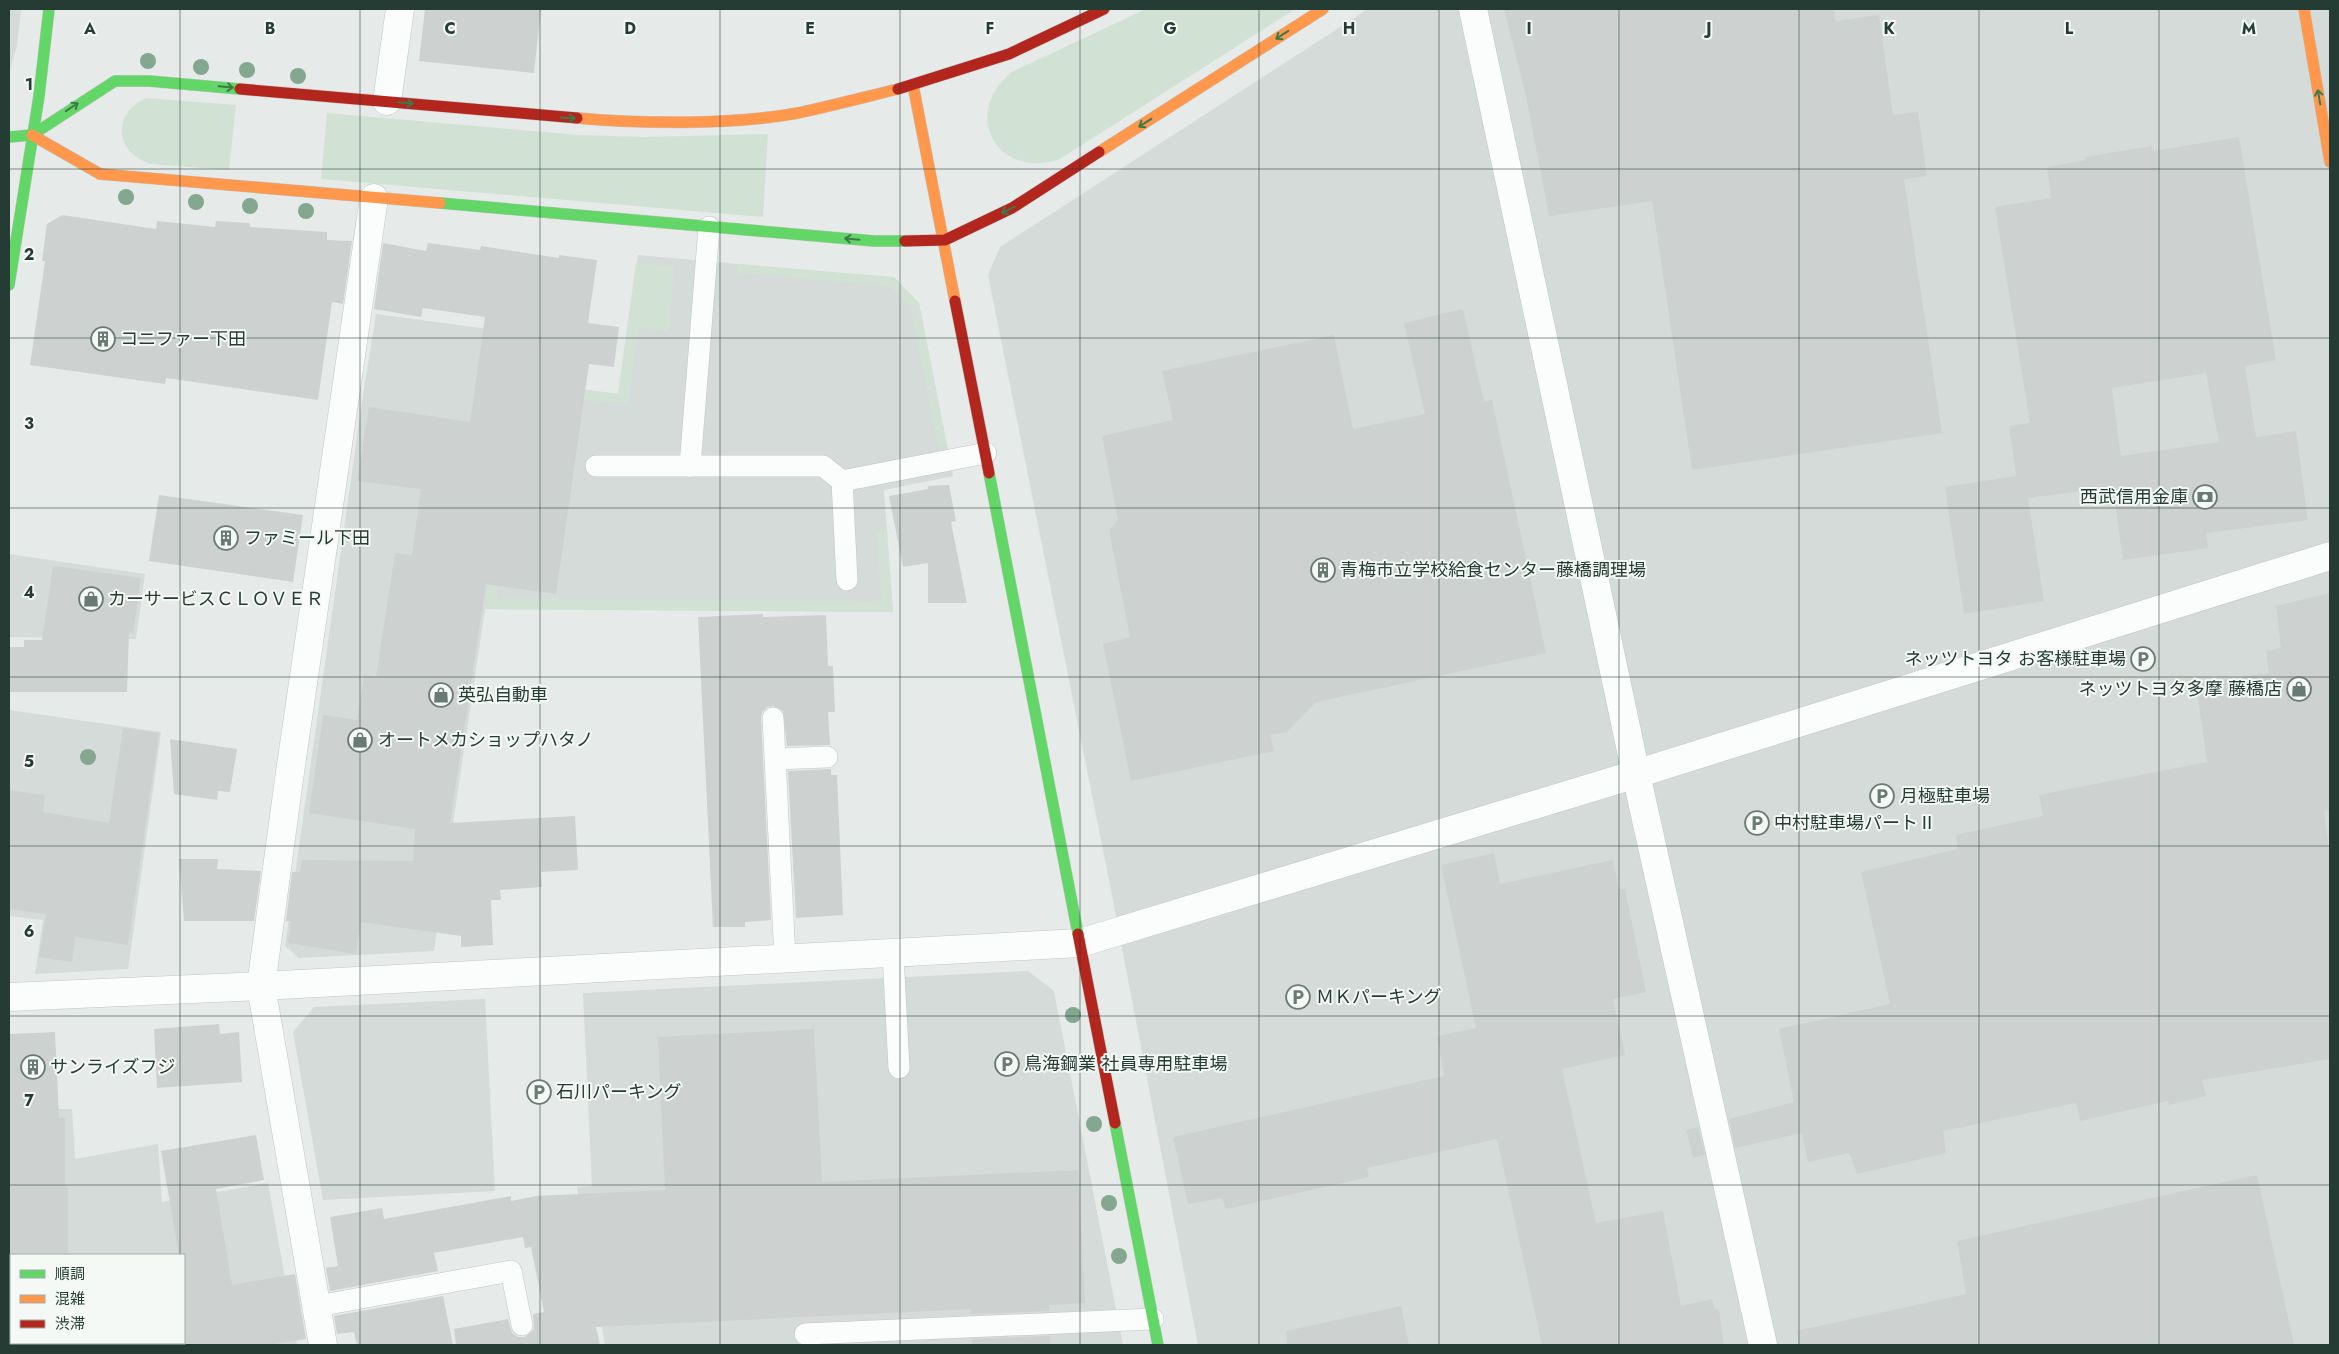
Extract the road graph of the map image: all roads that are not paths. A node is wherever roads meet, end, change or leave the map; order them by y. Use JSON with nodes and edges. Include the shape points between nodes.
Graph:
{"nodes":[{"id":1,"x":49,"y":9,"type":"edge"},
{"id":2,"x":400,"y":9,"type":"edge"},
{"id":3,"x":1104,"y":9,"type":"edge"},
{"id":4,"x":1323,"y":9,"type":"edge"},
{"id":5,"x":1473,"y":9,"type":"edge"},
{"id":6,"x":2304,"y":9,"type":"edge"},
{"id":7,"x":913,"y":85,"type":"junction"},
{"id":8,"x":387,"y":101,"type":"junction"},
{"id":9,"x":32,"y":135,"type":"junction"},
{"id":10,"x":9,"y":137,"type":"edge"},
{"id":11,"x":2330,"y":162,"type":"edge"},
{"id":12,"x":374,"y":198,"type":"junction"},
{"id":13,"x":709,"y":227,"type":"junction"},
{"id":14,"x":945,"y":240,"type":"junction"},
{"id":15,"x":9,"y":285,"type":"edge"},
{"id":16,"x":986,"y":453,"type":"junction"},
{"id":17,"x":596,"y":466,"type":"dead end"},
{"id":18,"x":690,"y":466,"type":"junction"},
{"id":19,"x":842,"y":481,"type":"junction"},
{"id":20,"x":2330,"y":556,"type":"edge"},
{"id":21,"x":847,"y":580,"type":"dead end"},
{"id":22,"x":773,"y":718,"type":"dead end"},
{"id":23,"x":828,"y":757,"type":"dead end"},
{"id":24,"x":776,"y":760,"type":"junction"},
{"id":25,"x":1636,"y":774,"type":"junction"},
{"id":26,"x":1080,"y":943,"type":"junction"},
{"id":27,"x":893,"y":954,"type":"junction"},
{"id":28,"x":785,"y":959,"type":"junction"},
{"id":29,"x":261,"y":986,"type":"junction"},
{"id":30,"x":9,"y":997,"type":"edge"},
{"id":31,"x":899,"y":1068,"type":"dead end"},
{"id":32,"x":317,"y":1306,"type":"junction"},
{"id":33,"x":1153,"y":1319,"type":"junction"},
{"id":34,"x":522,"y":1326,"type":"dead end"},
{"id":35,"x":805,"y":1334,"type":"dead end"},
{"id":36,"x":323,"y":1345,"type":"edge"},
{"id":37,"x":1158,"y":1345,"type":"edge"},
{"id":38,"x":1763,"y":1345,"type":"edge"}],
"edges":[{"from":1,"to":9,"type":"street"},
{"from":2,"to":8,"type":"street"},
{"from":3,"to":7,"type":"street","via":[[1009,54]]},
{"from":4,"to":14,"type":"street","one_way":true,"via":[[1012,208]]},
{"from":5,"to":25,"type":"street"},
{"from":11,"to":6,"type":"street","one_way":true},
{"from":8,"to":7,"type":"street","one_way":true,"via":[[595,120],[672,122],[797,113]]},
{"from":7,"to":14,"type":"street"},
{"from":9,"to":8,"type":"street","one_way":true,"via":[[114,81],[149,81]]},
{"from":9,"to":10,"type":"street"},
{"from":9,"to":12,"type":"street","via":[[100,174]]},
{"from":9,"to":15,"type":"street"},
{"from":12,"to":13,"type":"street"},
{"from":12,"to":29,"type":"street"},
{"from":14,"to":13,"type":"street","one_way":true,"via":[[874,241]]},
{"from":13,"to":18,"type":"lane"},
{"from":14,"to":16,"type":"street"},
{"from":16,"to":19,"type":"lane"},
{"from":16,"to":26,"type":"street"},
{"from":17,"to":18,"type":"lane"},
{"from":18,"to":19,"type":"lane","via":[[823,466]]},
{"from":19,"to":21,"type":"lane"},
{"from":20,"to":25,"type":"street"},
{"from":22,"to":24,"type":"lane"},
{"from":23,"to":24,"type":"lane"},
{"from":24,"to":28,"type":"lane"},
{"from":25,"to":26,"type":"street"},
{"from":25,"to":38,"type":"street"},
{"from":26,"to":27,"type":"street"},
{"from":26,"to":33,"type":"street"},
{"from":27,"to":28,"type":"street"},
{"from":27,"to":31,"type":"lane"},
{"from":28,"to":29,"type":"street"},
{"from":29,"to":30,"type":"street"},
{"from":29,"to":32,"type":"street"},
{"from":32,"to":34,"type":"lane","via":[[511,1271]]},
{"from":32,"to":36,"type":"street"},
{"from":33,"to":35,"type":"lane"},
{"from":33,"to":37,"type":"street"}]}
